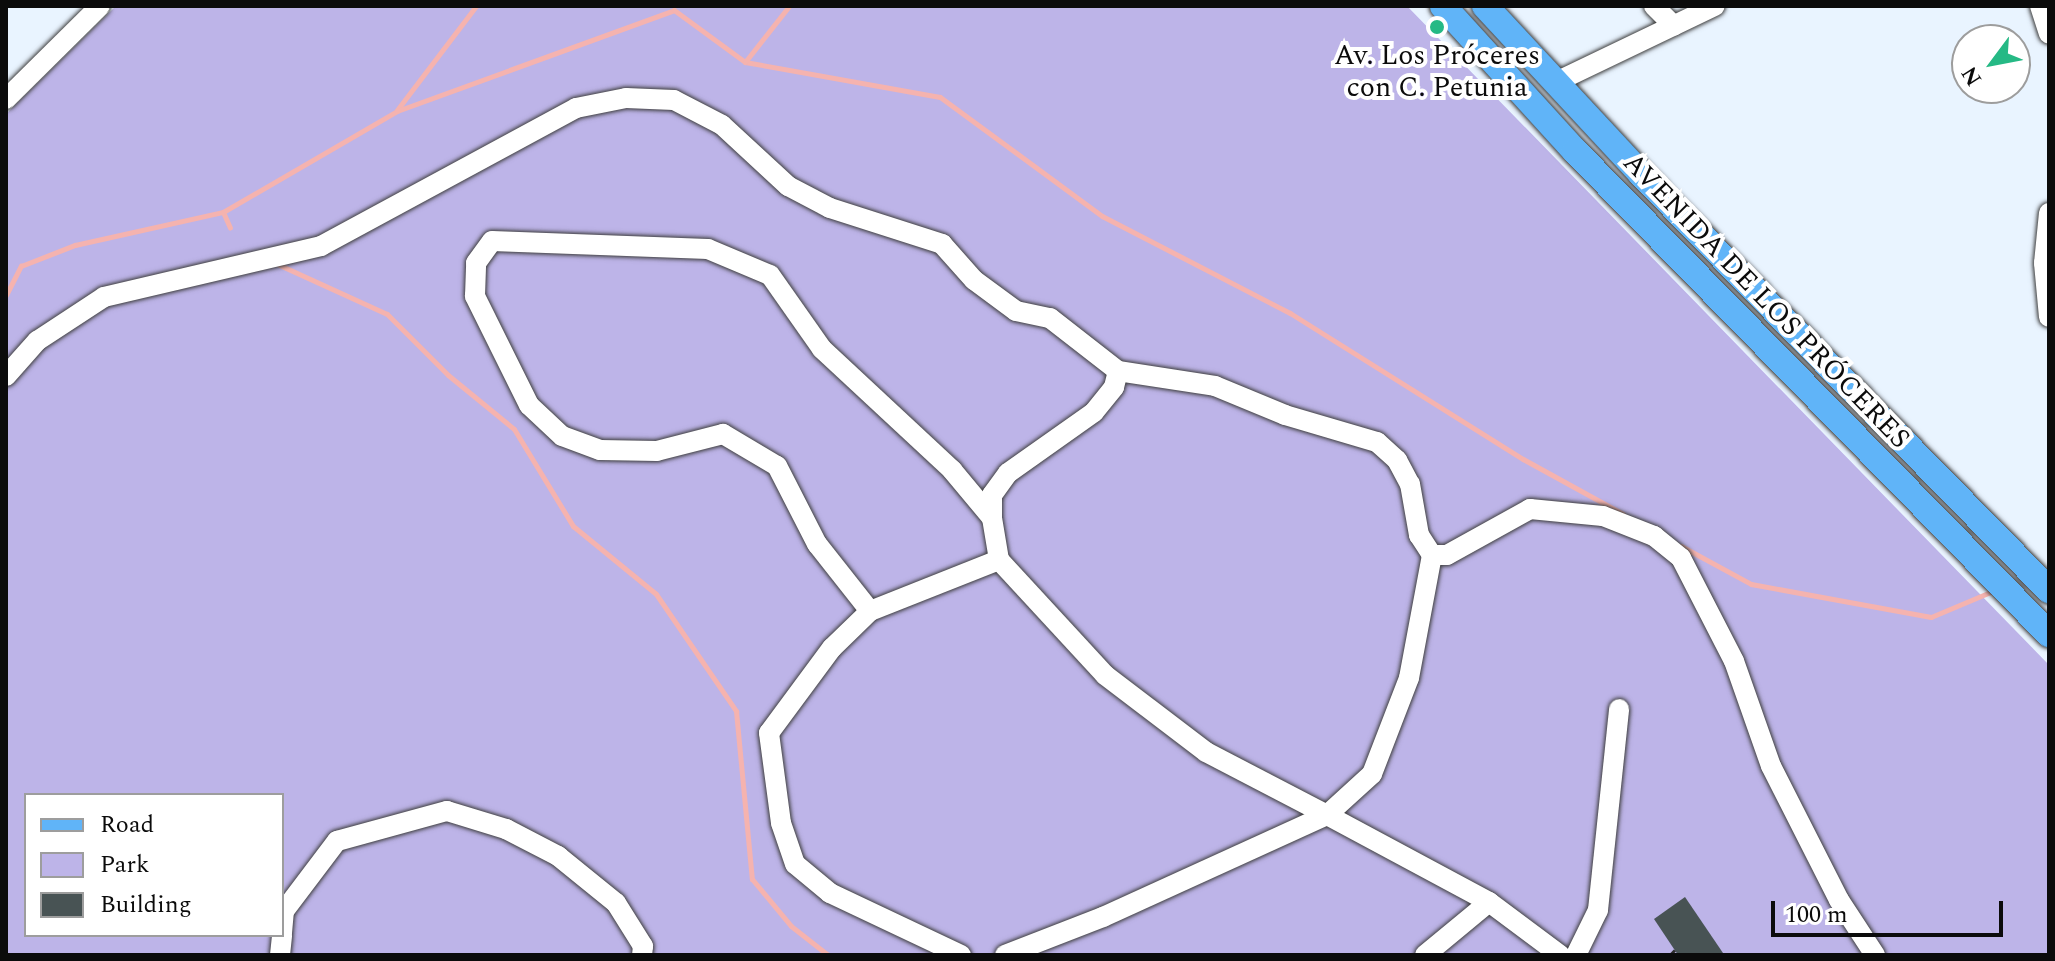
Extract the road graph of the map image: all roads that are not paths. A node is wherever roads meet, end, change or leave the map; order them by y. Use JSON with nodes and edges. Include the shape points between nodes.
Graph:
{"nodes":[{"id":1,"x":100,"y":6,"type":"edge"},
{"id":2,"x":1443,"y":6,"type":"edge"},
{"id":3,"x":1485,"y":6,"type":"edge"},
{"id":4,"x":1654,"y":6,"type":"edge"},
{"id":5,"x":1715,"y":6,"type":"edge"},
{"id":6,"x":2040,"y":6,"type":"edge"},
{"id":7,"x":1674,"y":26,"type":"junction"},
{"id":8,"x":2049,"y":34,"type":"edge"},
{"id":9,"x":1554,"y":83,"type":"junction"},
{"id":10,"x":6,"y":99,"type":"edge"},
{"id":11,"x":2049,"y":213,"type":"edge"},
{"id":12,"x":2049,"y":317,"type":"edge"},
{"id":13,"x":1118,"y":371,"type":"junction"},
{"id":14,"x":6,"y":376,"type":"edge"},
{"id":15,"x":992,"y":518,"type":"junction"},
{"id":16,"x":1432,"y":555,"type":"junction"},
{"id":17,"x":999,"y":560,"type":"junction"},
{"id":18,"x":2049,"y":590,"type":"edge"},
{"id":19,"x":870,"y":611,"type":"junction"},
{"id":20,"x":2049,"y":634,"type":"edge"},
{"id":21,"x":1619,"y":709,"type":"dead end"},
{"id":22,"x":1327,"y":815,"type":"junction"},
{"id":23,"x":1489,"y":902,"type":"junction"},
{"id":24,"x":284,"y":911,"type":"edge"},
{"id":25,"x":642,"y":955,"type":"edge"},
{"id":26,"x":961,"y":955,"type":"edge"},
{"id":27,"x":1005,"y":955,"type":"edge"},
{"id":28,"x":1425,"y":955,"type":"edge"},
{"id":29,"x":1560,"y":955,"type":"edge"},
{"id":30,"x":1576,"y":955,"type":"edge"},
{"id":31,"x":1875,"y":955,"type":"edge"}],
"edges":[{"from":1,"to":10,"type":"street"},
{"from":2,"to":20,"type":"main road","name":"AVENIDA DE LOS PRÓCERES","via":[[1513,86]]},
{"from":3,"to":9,"type":"main road","name":"AVENIDA DE LOS PRÓCERES"},
{"from":4,"to":7,"type":"street"},
{"from":5,"to":7,"type":"street"},
{"from":6,"to":8,"type":"street"},
{"from":7,"to":9,"type":"street"},
{"from":9,"to":18,"type":"main road","name":"AVENIDA DE LOS PRÓCERES"},
{"from":11,"to":12,"type":"street","via":[[2044,277]]},
{"from":13,"to":14,"type":"street","via":[[1050,318],[1016,311],[974,280],[942,244],[830,208],[788,186],[722,125],[674,100],[626,98],[576,108],[516,136],[409,203],[321,246],[104,297],[37,341]]},
{"from":13,"to":15,"type":"street","via":[[1114,387],[1094,412],[1008,473],[992,495]]},
{"from":13,"to":16,"type":"street","via":[[1215,386],[1285,415],[1377,442],[1397,460],[1410,484],[1419,535]]},
{"from":15,"to":17,"type":"street"},
{"from":15,"to":19,"type":"street","via":[[952,470],[822,349],[770,275],[708,249],[492,241],[476,263],[475,296],[529,405],[562,436],[600,450],[657,451],[723,434],[777,466],[817,544]]},
{"from":16,"to":22,"type":"street","via":[[1409,678],[1372,774]]},
{"from":16,"to":31,"type":"street","via":[[1447,555],[1530,509],[1603,516],[1654,536],[1681,558],[1734,661],[1771,766],[1839,900]]},
{"from":17,"to":19,"type":"street"},
{"from":17,"to":22,"type":"street","via":[[1105,675],[1206,752]]},
{"from":19,"to":26,"type":"street","via":[[832,648],[769,733],[781,823],[795,864],[830,893]]},
{"from":21,"to":30,"type":"street","via":[[1598,910]]},
{"from":22,"to":23,"type":"street"},
{"from":22,"to":27,"type":"street","via":[[1103,917]]},
{"from":23,"to":28,"type":"street"},
{"from":23,"to":29,"type":"street"},
{"from":24,"to":25,"type":"street","via":[[337,841],[447,811],[506,829],[558,856],[616,903],[643,946]]}]}
